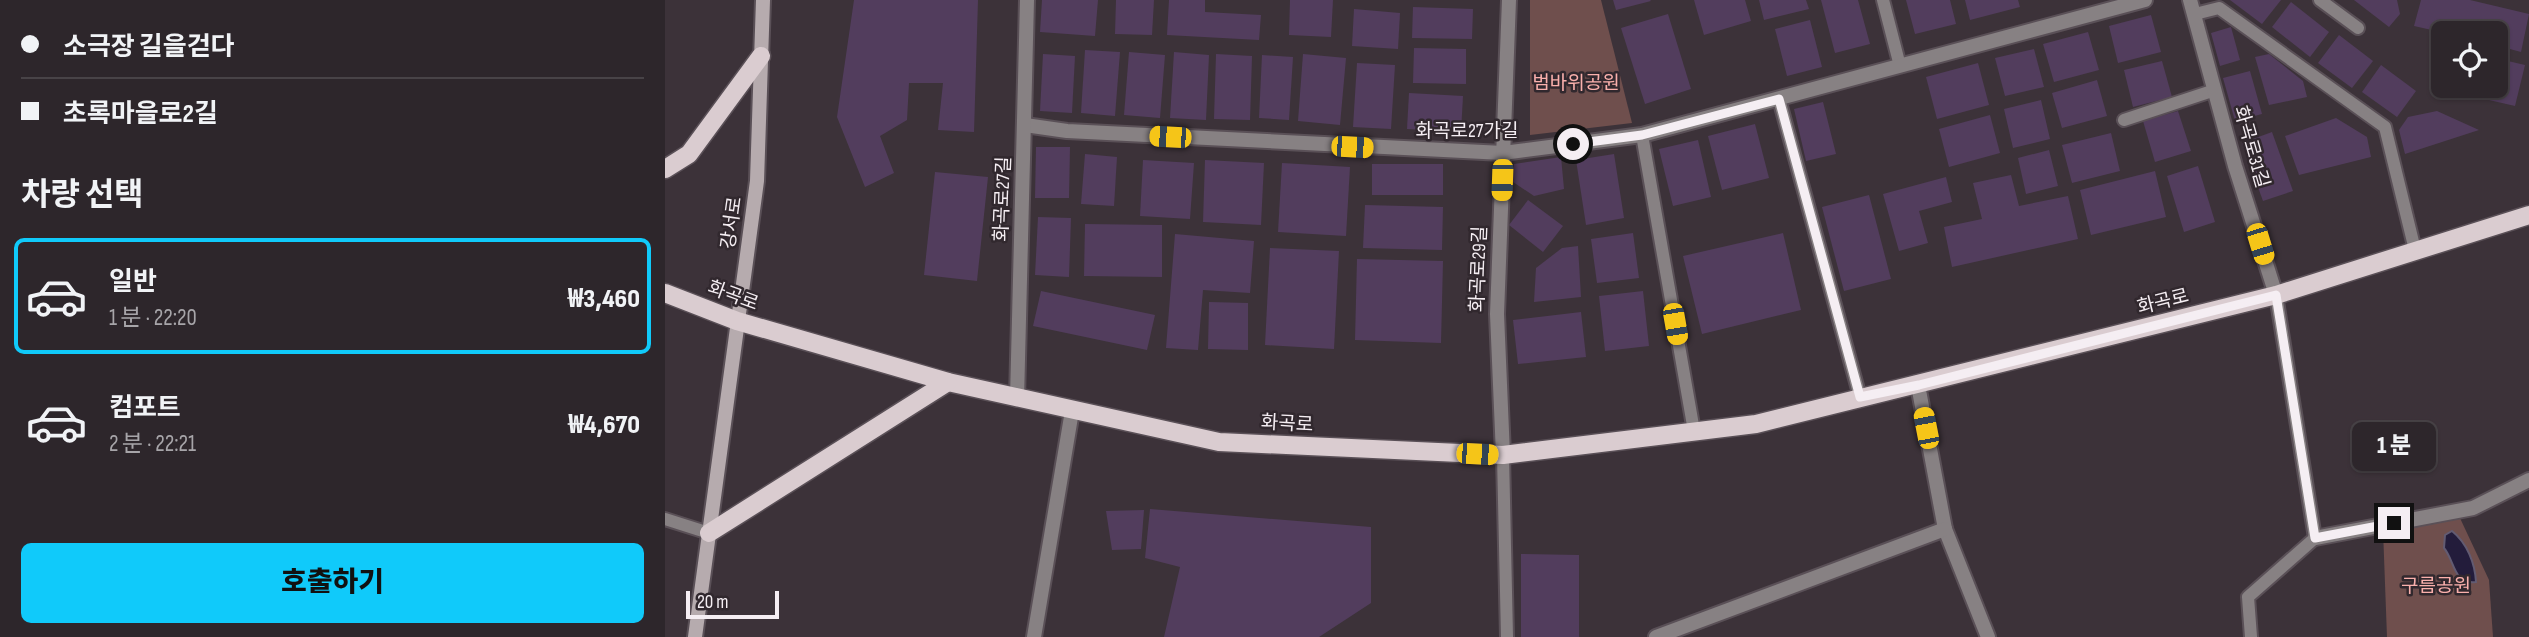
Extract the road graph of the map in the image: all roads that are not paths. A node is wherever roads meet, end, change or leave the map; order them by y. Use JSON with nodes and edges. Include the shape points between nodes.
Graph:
{"nodes":[{"id":1,"x":763,"y":0,"type":"edge"},
{"id":2,"x":1027,"y":0,"type":"edge"},
{"id":3,"x":1509,"y":0,"type":"edge"},
{"id":4,"x":1884,"y":0,"type":"edge"},
{"id":5,"x":2145,"y":0,"type":"edge"},
{"id":6,"x":2320,"y":0,"type":"edge"},
{"id":7,"x":2193,"y":7,"type":"edge"},
{"id":8,"x":2358,"y":28,"type":"dead end"},
{"id":9,"x":761,"y":56,"type":"junction"},
{"id":10,"x":1900,"y":66,"type":"junction"},
{"id":11,"x":2215,"y":90,"type":"junction"},
{"id":12,"x":1779,"y":99,"type":"junction"},
{"id":13,"x":2124,"y":120,"type":"dead end"},
{"id":14,"x":1025,"y":125,"type":"junction"},
{"id":15,"x":1642,"y":135,"type":"junction"},
{"id":16,"x":1503,"y":153,"type":"junction"},
{"id":17,"x":665,"y":169,"type":"edge"},
{"id":18,"x":2529,"y":215,"type":"edge"},
{"id":19,"x":2415,"y":250,"type":"junction"},
{"id":20,"x":665,"y":293,"type":"edge"},
{"id":21,"x":2276,"y":295,"type":"junction"},
{"id":22,"x":737,"y":321,"type":"junction"},
{"id":23,"x":948,"y":382,"type":"junction"},
{"id":24,"x":1919,"y":385,"type":"junction"},
{"id":25,"x":1860,"y":397,"type":"junction"},
{"id":26,"x":1017,"y":399,"type":"junction"},
{"id":27,"x":1072,"y":411,"type":"junction"},
{"id":28,"x":1694,"y":432,"type":"junction"},
{"id":29,"x":1503,"y":455,"type":"junction"},
{"id":30,"x":2529,"y":480,"type":"edge"},
{"id":31,"x":665,"y":519,"type":"edge"},
{"id":32,"x":1945,"y":529,"type":"junction"},
{"id":33,"x":709,"y":533,"type":"junction"},
{"id":34,"x":2315,"y":538,"type":"junction"},
{"id":35,"x":695,"y":637,"type":"edge"},
{"id":36,"x":1034,"y":637,"type":"edge"},
{"id":37,"x":1507,"y":637,"type":"edge"},
{"id":38,"x":1655,"y":637,"type":"edge"},
{"id":39,"x":1988,"y":637,"type":"edge"},
{"id":40,"x":2251,"y":637,"type":"edge"}],
"edges":[{"from":1,"to":9,"type":"main road","name":"강서로"},
{"from":2,"to":14,"type":"street","name":"화곡로27길"},
{"from":3,"to":16,"type":"street","name":"화곡로29길"},
{"from":4,"to":10,"type":"lane"},
{"from":5,"to":10,"type":"street","name":"화곡로27가길"},
{"from":6,"to":8,"type":"lane"},
{"from":7,"to":11,"type":"street","name":"화곡로31길"},
{"from":7,"to":19,"type":"lane","via":[[2219,8],[2385,127]]},
{"from":9,"to":17,"type":"main road","via":[[689,154]]},
{"from":9,"to":22,"type":"main road","name":"강서로","via":[[757,180]]},
{"from":10,"to":12,"type":"street","name":"화곡로27가길"},
{"from":11,"to":13,"type":"lane","name":"화곡로31길"},
{"from":11,"to":21,"type":"street","name":"화곡로31길"},
{"from":12,"to":15,"type":"street","name":"화곡로27가길"},
{"from":12,"to":25,"type":"lane"},
{"from":14,"to":16,"type":"street","name":"화곡로27가길","via":[[1067,131]]},
{"from":14,"to":26,"type":"street","name":"화곡로27길"},
{"from":15,"to":16,"type":"street","name":"화곡로27가길"},
{"from":15,"to":28,"type":"lane"},
{"from":16,"to":29,"type":"street","name":"화곡로29길","via":[[1497,314]]},
{"from":18,"to":19,"type":"main road","name":"화곡로"},
{"from":19,"to":21,"type":"main road","name":"화곡로"},
{"from":20,"to":22,"type":"main road","name":"화곡로"},
{"from":21,"to":24,"type":"main road","name":"화곡로"},
{"from":21,"to":34,"type":"lane"},
{"from":22,"to":23,"type":"main road","name":"화곡로"},
{"from":22,"to":33,"type":"main road","name":"강서로"},
{"from":23,"to":26,"type":"main road","name":"화곡로"},
{"from":23,"to":33,"type":"main road"},
{"from":24,"to":25,"type":"main road","name":"화곡로"},
{"from":24,"to":32,"type":"street"},
{"from":25,"to":28,"type":"main road","name":"화곡로","via":[[1756,424]]},
{"from":26,"to":27,"type":"main road","name":"화곡로"},
{"from":27,"to":29,"type":"main road","name":"화곡로","via":[[1219,442]]},
{"from":27,"to":36,"type":"street"},
{"from":28,"to":29,"type":"main road","name":"화곡로"},
{"from":29,"to":37,"type":"lane"},
{"from":30,"to":34,"type":"street","via":[[2473,508]]},
{"from":31,"to":33,"type":"lane"},
{"from":32,"to":38,"type":"street"},
{"from":32,"to":39,"type":"street"},
{"from":33,"to":35,"type":"main road","name":"강서로"},
{"from":34,"to":40,"type":"lane","via":[[2248,597]]}]}
